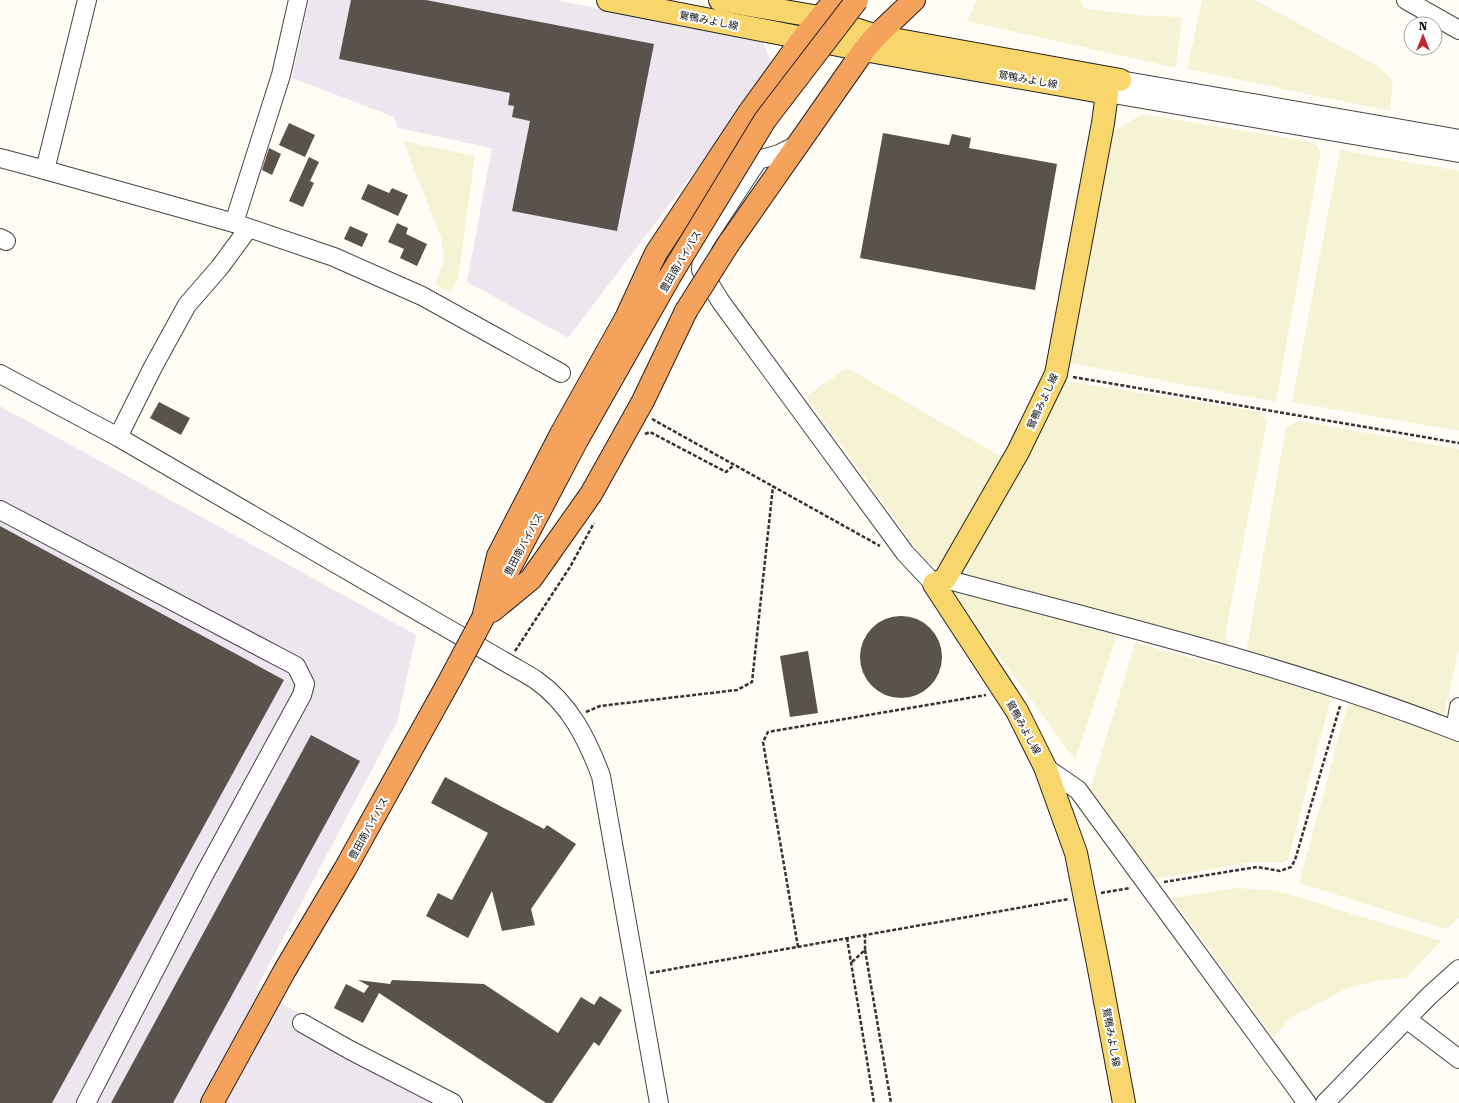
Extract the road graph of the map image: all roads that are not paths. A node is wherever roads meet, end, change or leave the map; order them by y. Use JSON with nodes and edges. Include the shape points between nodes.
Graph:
{"nodes":[{"id":1,"x":87,"y":0,"type":"edge"},
{"id":2,"x":298,"y":0,"type":"edge"},
{"id":3,"x":608,"y":0,"type":"edge"},
{"id":4,"x":720,"y":0,"type":"edge"},
{"id":5,"x":835,"y":0,"type":"edge"},
{"id":6,"x":857,"y":0,"type":"edge"},
{"id":7,"x":914,"y":0,"type":"edge"},
{"id":8,"x":1406,"y":0,"type":"edge"},
{"id":9,"x":819,"y":17,"type":"junction"},
{"id":10,"x":1459,"y":30,"type":"edge"},
{"id":11,"x":803,"y":38,"type":"junction"},
{"id":12,"x":870,"y":43,"type":"junction"},
{"id":13,"x":1113,"y":87,"type":"junction"},
{"id":14,"x":748,"y":114,"type":"junction"},
{"id":15,"x":1459,"y":139,"type":"edge"},
{"id":16,"x":797,"y":145,"type":"junction"},
{"id":17,"x":1459,"y":153,"type":"edge"},
{"id":18,"x":0,"y":158,"type":"edge"},
{"id":19,"x":45,"y":170,"type":"junction"},
{"id":20,"x":746,"y":177,"type":"junction"},
{"id":21,"x":241,"y":226,"type":"junction"},
{"id":22,"x":561,"y":373,"type":"dead end"},
{"id":23,"x":0,"y":374,"type":"edge"},
{"id":24,"x":118,"y":438,"type":"junction"},
{"id":25,"x":0,"y":510,"type":"edge"},
{"id":26,"x":939,"y":581,"type":"junction"},
{"id":27,"x":483,"y":618,"type":"junction"},
{"id":28,"x":1459,"y":707,"type":"edge"},
{"id":29,"x":1457,"y":731,"type":"edge"},
{"id":30,"x":1045,"y":767,"type":"junction"},
{"id":31,"x":1459,"y":969,"type":"edge"},
{"id":32,"x":1408,"y":1020,"type":"junction"},
{"id":33,"x":302,"y":1023,"type":"dead end"},
{"id":34,"x":1459,"y":1059,"type":"edge"},
{"id":35,"x":86,"y":1103,"type":"edge"},
{"id":36,"x":212,"y":1103,"type":"edge"},
{"id":37,"x":453,"y":1103,"type":"edge"},
{"id":38,"x":659,"y":1103,"type":"edge"},
{"id":39,"x":1124,"y":1103,"type":"edge"},
{"id":40,"x":1307,"y":1103,"type":"edge"},
{"id":41,"x":1325,"y":1103,"type":"edge"}],
"edges":[{"from":1,"to":19,"type":"street"},
{"from":2,"to":21,"type":"street","via":[[282,75]]},
{"from":3,"to":11,"type":"main road","name":"鴛鴨みよし線"},
{"from":4,"to":9,"type":"main road","name":"鴛鴨みよし線"},
{"from":5,"to":9,"type":"highway"},
{"from":6,"to":27,"type":"highway","name":"豊田南バイパス","bridge":true,"via":[[765,120],[670,276],[577,440]]},
{"from":7,"to":12,"type":"highway"},
{"from":8,"to":10,"type":"street"},
{"from":9,"to":11,"type":"highway"},
{"from":9,"to":12,"type":"main road","name":"鴛鴨みよし線"},
{"from":11,"to":12,"type":"main road","name":"鴛鴨みよし線"},
{"from":11,"to":14,"type":"highway"},
{"from":12,"to":13,"type":"main road","name":"鴛鴨みよし線"},
{"from":12,"to":16,"type":"highway"},
{"from":13,"to":15,"type":"street"},
{"from":13,"to":17,"type":"street"},
{"from":13,"to":26,"type":"main road","name":"鴛鴨みよし線","via":[[1056,374],[1018,452]]},
{"from":14,"to":20,"type":"street"},
{"from":14,"to":27,"type":"highway","via":[[656,253],[626,318],[561,434],[498,556]]},
{"from":16,"to":20,"type":"street","via":[[780,154],[758,160]]},
{"from":16,"to":27,"type":"highway","bridge":true,"via":[[729,243],[686,311],[643,401],[591,494],[531,579]]},
{"from":18,"to":19,"type":"street"},
{"from":19,"to":21,"type":"street"},
{"from":20,"to":26,"type":"street","via":[[703,244],[701,270],[720,302],[900,547]]},
{"from":21,"to":22,"type":"street","via":[[334,257],[422,296]]},
{"from":21,"to":24,"type":"street","via":[[220,267],[187,305]]},
{"from":23,"to":24,"type":"street"},
{"from":24,"to":38,"type":"street","via":[[537,681],[573,717],[589,744],[601,776]]},
{"from":25,"to":35,"type":"street","via":[[296,666],[305,684],[302,695],[204,875]]},
{"from":26,"to":29,"type":"street","via":[[1237,658],[1356,694]]},
{"from":26,"to":30,"type":"main road","name":"鴛鴨みよし線","via":[[1017,710]]},
{"from":27,"to":36,"type":"highway","name":"豊田南バイパス","bridge":true},
{"from":28,"to":29,"type":"street"},
{"from":30,"to":39,"type":"main road","name":"鴛鴨みよし線","via":[[1076,854]]},
{"from":30,"to":40,"type":"street","via":[[1078,790]]},
{"from":31,"to":32,"type":"street","via":[[1429,996]]},
{"from":32,"to":34,"type":"street"},
{"from":32,"to":41,"type":"street"},
{"from":33,"to":37,"type":"street"}]}
